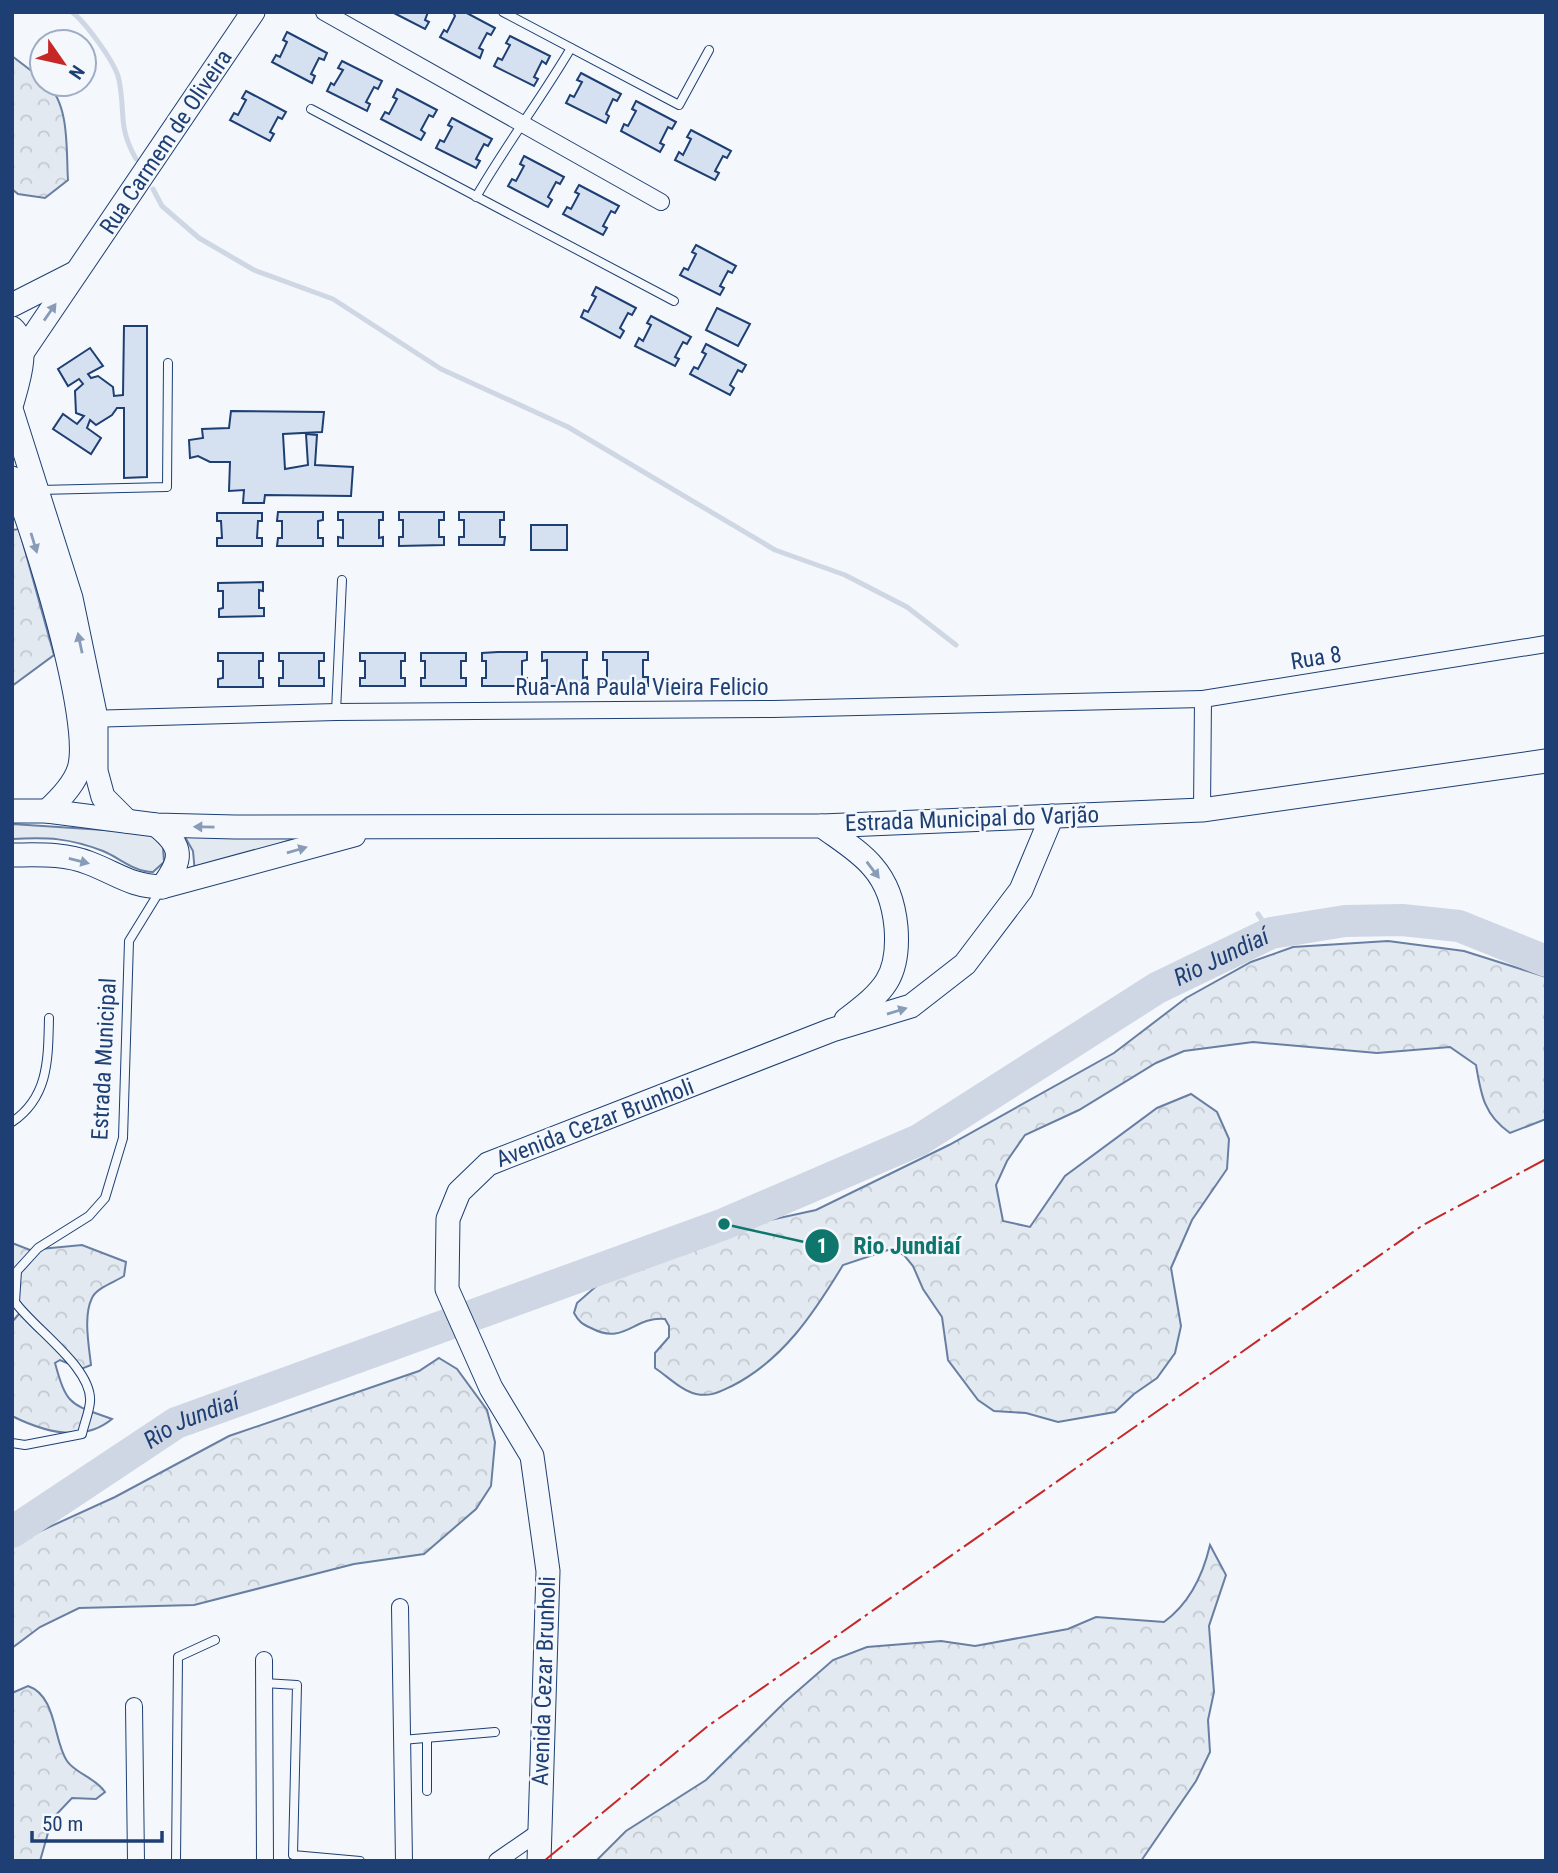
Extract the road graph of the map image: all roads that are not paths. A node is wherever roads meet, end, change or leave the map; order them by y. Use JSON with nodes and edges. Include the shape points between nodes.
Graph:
{"nodes":[{"id":1,"x":253,"y":12,"type":"edge"},
{"id":2,"x":324,"y":12,"type":"edge"},
{"id":3,"x":503,"y":12,"type":"edge"},
{"id":4,"x":571,"y":48,"type":"junction"},
{"id":5,"x":709,"y":50,"type":"dead end"},
{"id":6,"x":311,"y":109,"type":"dead end"},
{"id":7,"x":519,"y":125,"type":"junction"},
{"id":8,"x":477,"y":197,"type":"junction"},
{"id":9,"x":661,"y":202,"type":"dead end"},
{"id":10,"x":78,"y":271,"type":"junction"},
{"id":11,"x":674,"y":301,"type":"dead end"},
{"id":12,"x":12,"y":304,"type":"edge"},
{"id":13,"x":12,"y":328,"type":"edge"},
{"id":14,"x":22,"y":353,"type":"junction"},
{"id":15,"x":167,"y":363,"type":"dead end"},
{"id":16,"x":12,"y":403,"type":"edge"},
{"id":17,"x":12,"y":412,"type":"edge"},
{"id":18,"x":12,"y":478,"type":"edge"},
{"id":19,"x":39,"y":490,"type":"junction"},
{"id":20,"x":342,"y":580,"type":"dead end"},
{"id":21,"x":1546,"y":644,"type":"edge"},
{"id":22,"x":1203,"y":699,"type":"junction"},
{"id":23,"x":336,"y":712,"type":"junction"},
{"id":24,"x":88,"y":719,"type":"junction"},
{"id":25,"x":1546,"y":761,"type":"edge"},
{"id":26,"x":1202,"y":810,"type":"junction"},
{"id":27,"x":12,"y":811,"type":"edge"},
{"id":28,"x":47,"y":811,"type":"junction"},
{"id":29,"x":1052,"y":816,"type":"junction"},
{"id":30,"x":127,"y":821,"type":"junction"},
{"id":31,"x":156,"y":825,"type":"junction"},
{"id":32,"x":822,"y":825,"type":"junction"},
{"id":33,"x":395,"y":826,"type":"junction"},
{"id":34,"x":12,"y":855,"type":"edge"},
{"id":35,"x":162,"y":887,"type":"junction"},
{"id":36,"x":50,"y":1018,"type":"dead end"},
{"id":37,"x":832,"y":1030,"type":"junction"},
{"id":38,"x":12,"y":1122,"type":"edge"},
{"id":39,"x":12,"y":1443,"type":"edge"},
{"id":40,"x":400,"y":1607,"type":"dead end"},
{"id":41,"x":215,"y":1640,"type":"dead end"},
{"id":42,"x":264,"y":1660,"type":"dead end"},
{"id":43,"x":264,"y":1682,"type":"junction"},
{"id":44,"x":134,"y":1706,"type":"dead end"},
{"id":45,"x":495,"y":1732,"type":"dead end"},
{"id":46,"x":427,"y":1738,"type":"junction"},
{"id":47,"x":402,"y":1740,"type":"junction"},
{"id":48,"x":427,"y":1791,"type":"dead end"},
{"id":49,"x":539,"y":1832,"type":"junction"},
{"id":50,"x":136,"y":1861,"type":"edge"},
{"id":51,"x":176,"y":1861,"type":"edge"},
{"id":52,"x":265,"y":1861,"type":"edge"},
{"id":53,"x":360,"y":1861,"type":"edge"},
{"id":54,"x":404,"y":1861,"type":"edge"},
{"id":55,"x":497,"y":1861,"type":"edge"},
{"id":56,"x":539,"y":1861,"type":"edge"}],
"edges":[{"from":1,"to":10,"type":"main road","name":"Rua Carmem de Oliveira"},
{"from":2,"to":7,"type":"street"},
{"from":3,"to":4,"type":"lane"},
{"from":4,"to":5,"type":"lane","via":[[679,105]]},
{"from":4,"to":7,"type":"lane","via":[[536,108]]},
{"from":6,"to":8,"type":"lane"},
{"from":7,"to":8,"type":"lane"},
{"from":7,"to":9,"type":"street"},
{"from":8,"to":11,"type":"lane"},
{"from":10,"to":12,"type":"main road","name":"Rua Carmem de Oliveira"},
{"from":14,"to":10,"type":"main road","name":"Rua Carmem de Oliveira","one_way":true},
{"from":13,"to":14,"type":"main road","via":[[18,333]]},
{"from":14,"to":16,"type":"main road"},
{"from":15,"to":19,"type":"lane","via":[[167,487]]},
{"from":17,"to":19,"type":"main road"},
{"from":18,"to":24,"type":"main road","one_way":true},
{"from":24,"to":19,"type":"main road","one_way":true,"via":[[71,598]]},
{"from":20,"to":23,"type":"lane"},
{"from":21,"to":22,"type":"street","name":"Rua 8"},
{"from":22,"to":23,"type":"street","name":"Rua Ana Paula Vieira Felicio","via":[[773,709]]},
{"from":22,"to":26,"type":"street"},
{"from":23,"to":24,"type":"street","name":"Rua Ana Paula Vieira Felicio"},
{"from":24,"to":28,"type":"main road","via":[[79,771]]},
{"from":24,"to":30,"type":"main road","via":[[103,797]]},
{"from":25,"to":26,"type":"main road","name":"Estrada Municipal do Varjão"},
{"from":26,"to":29,"type":"main road","name":"Estrada Municipal do Varjão"},
{"from":27,"to":28,"type":"main road"},
{"from":28,"to":30,"type":"main road"},
{"from":29,"to":32,"type":"main road","name":"Estrada Municipal do Varjão"},
{"from":37,"to":29,"type":"main road","name":"Avenida Cezar Brunholi","one_way":true,"via":[[911,1006],[965,964],[1021,890]]},
{"from":30,"to":31,"type":"main road"},
{"from":33,"to":31,"type":"main road","one_way":true},
{"from":31,"to":35,"type":"main road","via":[[173,839],[179,854],[176,869]]},
{"from":32,"to":33,"type":"main road","name":"Estrada Municipal do Varjão"},
{"from":32,"to":37,"type":"main road","name":"Avenida Cezar Brunholi","one_way":true,"via":[[873,866],[894,906],[899,955],[890,978],[871,1001]]},
{"from":35,"to":33,"type":"main road","one_way":true},
{"from":34,"to":35,"type":"main road","one_way":true,"via":[[48,853],[88,863],[135,885]]},
{"from":35,"to":39,"type":"lane","name":"Estrada Municipal","via":[[129,941],[123,1138],[105,1198],[89,1216],[38,1248],[18,1271],[15,1302],[81,1370],[91,1399],[82,1434],[25,1445]]},
{"from":36,"to":38,"type":"lane","via":[[46,1077],[36,1100]]},
{"from":37,"to":49,"type":"main road","name":"Avenida Cezar Brunholi","via":[[488,1164],[459,1192],[448,1219],[447,1289],[491,1388],[532,1455],[548,1571]]},
{"from":40,"to":47,"type":"street"},
{"from":41,"to":51,"type":"lane","via":[[178,1657]]},
{"from":42,"to":43,"type":"street"},
{"from":43,"to":52,"type":"street"},
{"from":43,"to":53,"type":"lane","via":[[296,1685],[293,1855]]},
{"from":44,"to":50,"type":"street"},
{"from":45,"to":46,"type":"lane"},
{"from":46,"to":47,"type":"lane"},
{"from":46,"to":48,"type":"lane"},
{"from":47,"to":54,"type":"street"},
{"from":49,"to":55,"type":"street"},
{"from":49,"to":56,"type":"main road","name":"Avenida Cezar Brunholi"}]}
